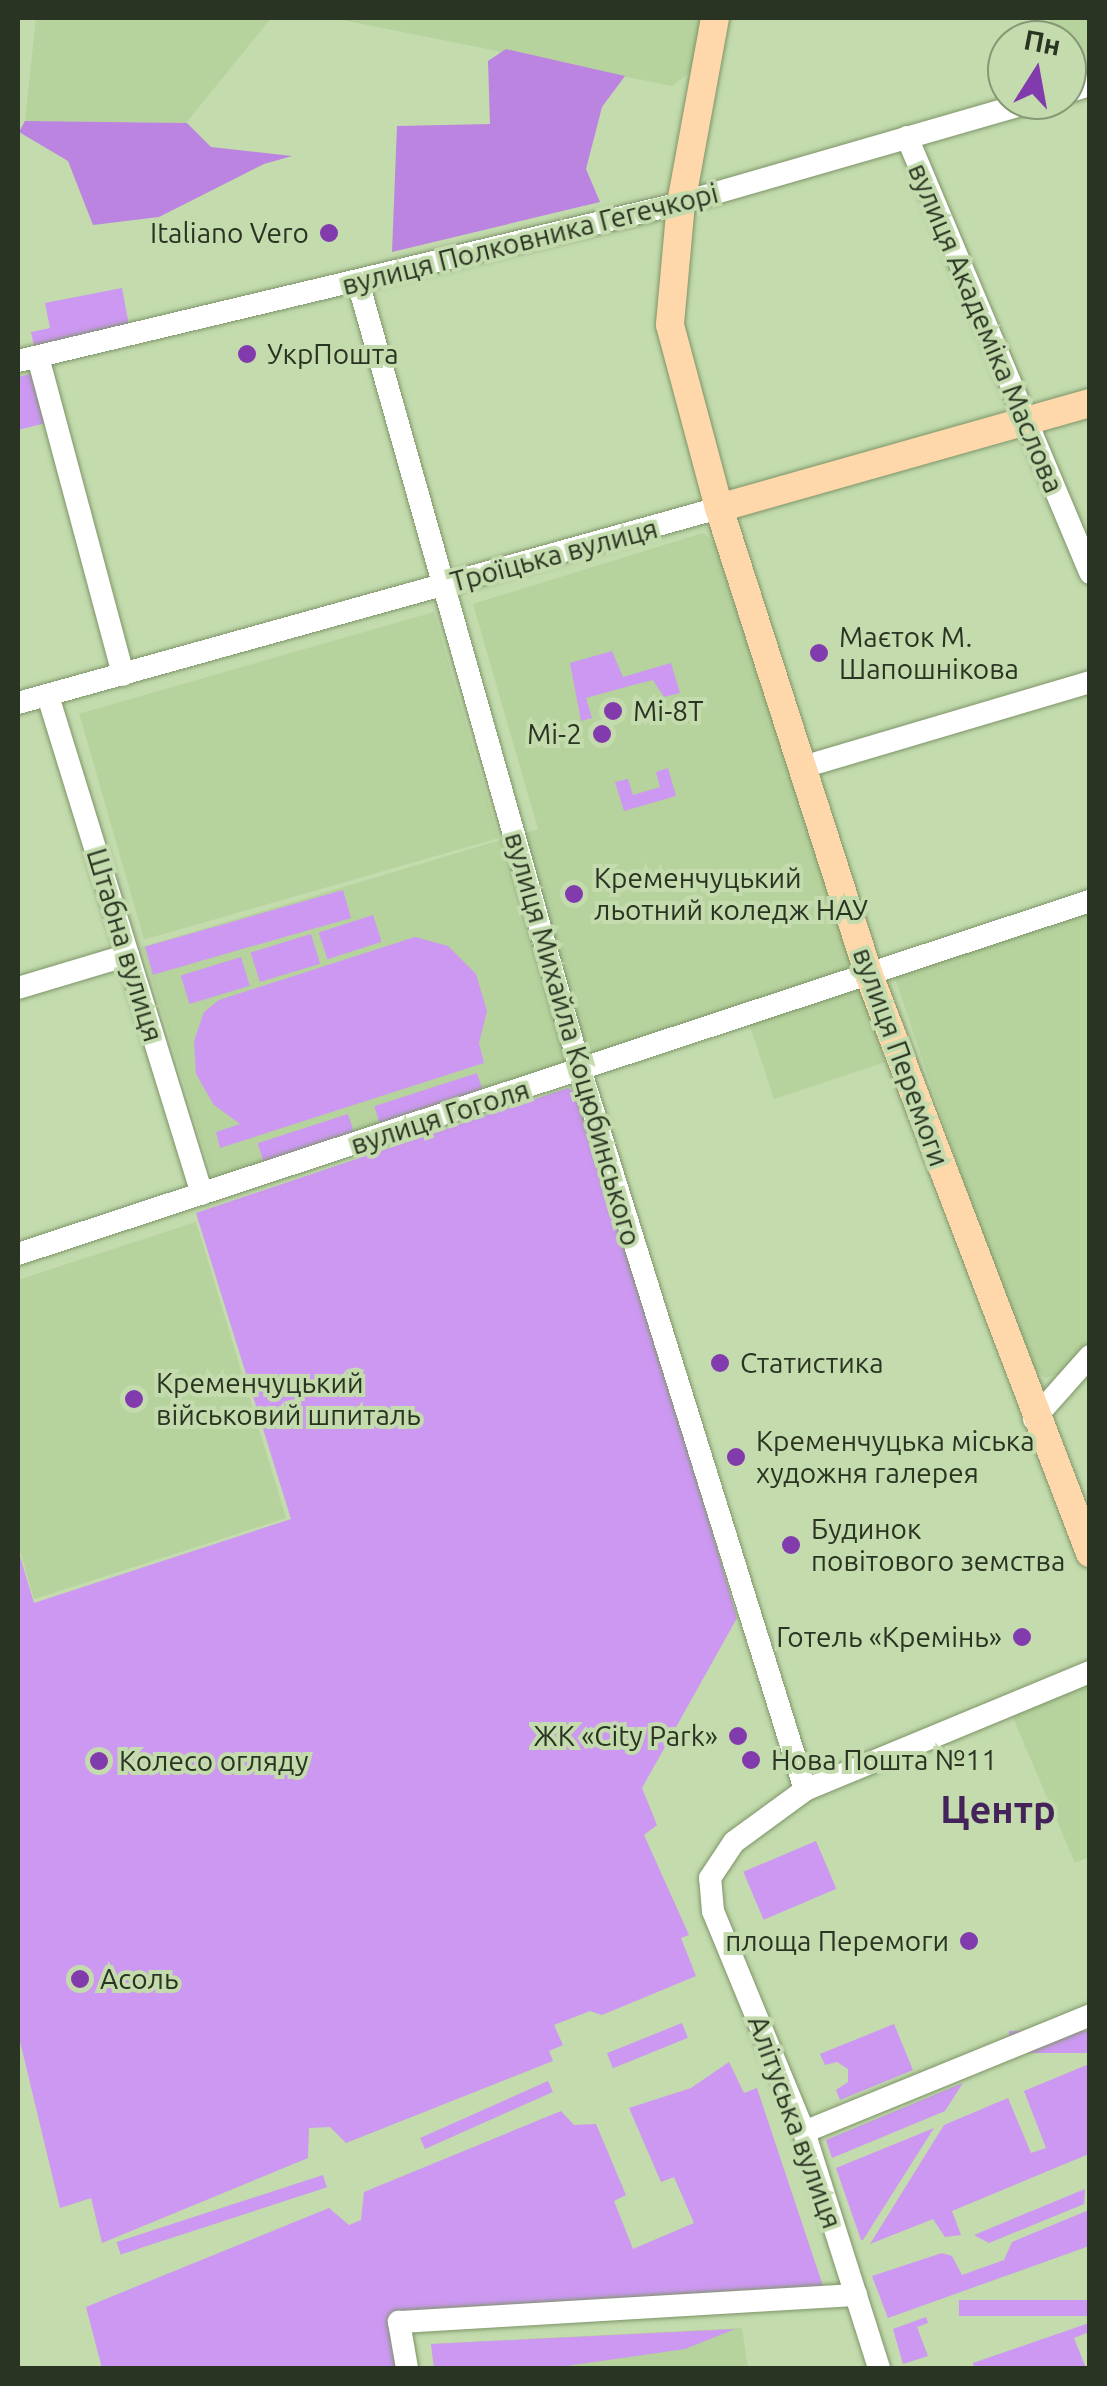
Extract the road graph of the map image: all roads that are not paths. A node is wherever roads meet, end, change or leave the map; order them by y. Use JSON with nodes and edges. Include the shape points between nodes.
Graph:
{"nodes":[{"id":1,"x":715,"y":18,"type":"edge"},
{"id":2,"x":987,"y":114,"type":"edge"},
{"id":3,"x":907,"y":137,"type":"junction"},
{"id":4,"x":681,"y":202,"type":"junction"},
{"id":5,"x":358,"y":282,"type":"junction"},
{"id":6,"x":28,"y":359,"type":"edge"},
{"id":7,"x":1090,"y":402,"type":"edge"},
{"id":8,"x":1023,"y":422,"type":"junction"},
{"id":9,"x":720,"y":508,"type":"junction"},
{"id":10,"x":1090,"y":573,"type":"edge"},
{"id":11,"x":442,"y":585,"type":"junction"},
{"id":12,"x":123,"y":675,"type":"junction"},
{"id":13,"x":1090,"y":682,"type":"edge"},
{"id":14,"x":48,"y":696,"type":"junction"},
{"id":15,"x":18,"y":703,"type":"edge"},
{"id":16,"x":803,"y":766,"type":"junction"},
{"id":17,"x":1090,"y":901,"type":"edge"},
{"id":18,"x":128,"y":955,"type":"junction"},
{"id":19,"x":869,"y":975,"type":"junction"},
{"id":20,"x":18,"y":988,"type":"edge"},
{"id":21,"x":581,"y":1072,"type":"junction"},
{"id":22,"x":202,"y":1194,"type":"junction"},
{"id":23,"x":18,"y":1254,"type":"edge"},
{"id":24,"x":1090,"y":1356,"type":"edge"},
{"id":25,"x":1034,"y":1419,"type":"junction"},
{"id":26,"x":1090,"y":1552,"type":"edge"},
{"id":27,"x":1090,"y":1672,"type":"edge"},
{"id":28,"x":806,"y":1790,"type":"junction"},
{"id":29,"x":1090,"y":2015,"type":"edge"},
{"id":30,"x":804,"y":2132,"type":"junction"},
{"id":31,"x":856,"y":2295,"type":"junction"},
{"id":32,"x":408,"y":2368,"type":"edge"},
{"id":33,"x":878,"y":2368,"type":"edge"}],
"edges":[{"from":1,"to":4,"type":"main road","name":"вулиця Перемоги"},
{"from":2,"to":3,"type":"street","name":"вулиця Полковника Гегечкорі"},
{"from":3,"to":4,"type":"street","name":"вулиця Полковника Гегечкорі"},
{"from":3,"to":8,"type":"street","name":"вулиця Академіка Маслова"},
{"from":4,"to":5,"type":"street","name":"вулиця Полковника Гегечкорі"},
{"from":4,"to":9,"type":"main road","name":"вулиця Перемоги","via":[[670,326]]},
{"from":5,"to":6,"type":"street","name":"вулиця Полковника Гегечкорі"},
{"from":5,"to":11,"type":"street","name":"вулиця Михайла Коцюбинського"},
{"from":6,"to":12,"type":"street"},
{"from":7,"to":8,"type":"main road","name":"Троїцька вулиця"},
{"from":8,"to":9,"type":"main road","name":"Троїцька вулиця"},
{"from":8,"to":10,"type":"street","name":"вулиця Академіка Маслова"},
{"from":9,"to":11,"type":"street","name":"Троїцька вулиця"},
{"from":9,"to":16,"type":"main road","name":"вулиця Перемоги"},
{"from":11,"to":12,"type":"street","name":"Троїцька вулиця"},
{"from":11,"to":21,"type":"street","name":"вулиця Михайла Коцюбинського"},
{"from":12,"to":14,"type":"street","name":"Троїцька вулиця"},
{"from":13,"to":16,"type":"street"},
{"from":14,"to":15,"type":"street","name":"Троїцька вулиця"},
{"from":14,"to":18,"type":"street","name":"Штабна вулиця"},
{"from":16,"to":19,"type":"main road","name":"вулиця Перемоги"},
{"from":17,"to":19,"type":"street","name":"вулиця Гоголя"},
{"from":18,"to":20,"type":"street"},
{"from":18,"to":22,"type":"street","name":"Штабна вулиця"},
{"from":19,"to":21,"type":"street","name":"вулиця Гоголя"},
{"from":19,"to":25,"type":"main road","name":"вулиця Перемоги"},
{"from":21,"to":22,"type":"street","name":"вулиця Гоголя"},
{"from":21,"to":28,"type":"street","name":"вулиця Михайла Коцюбинського"},
{"from":22,"to":23,"type":"street","name":"вулиця Гоголя"},
{"from":24,"to":25,"type":"street"},
{"from":25,"to":26,"type":"main road","name":"вулиця Перемоги"},
{"from":27,"to":28,"type":"street"},
{"from":28,"to":30,"type":"street","name":"Алітуська вулиця","via":[[734,1842],[710,1878],[713,1911]]},
{"from":29,"to":30,"type":"street"},
{"from":30,"to":31,"type":"street","name":"Алітуська вулиця"},
{"from":31,"to":32,"type":"street","via":[[398,2322]]},
{"from":31,"to":33,"type":"street","name":"Алітуська вулиця"}]}
